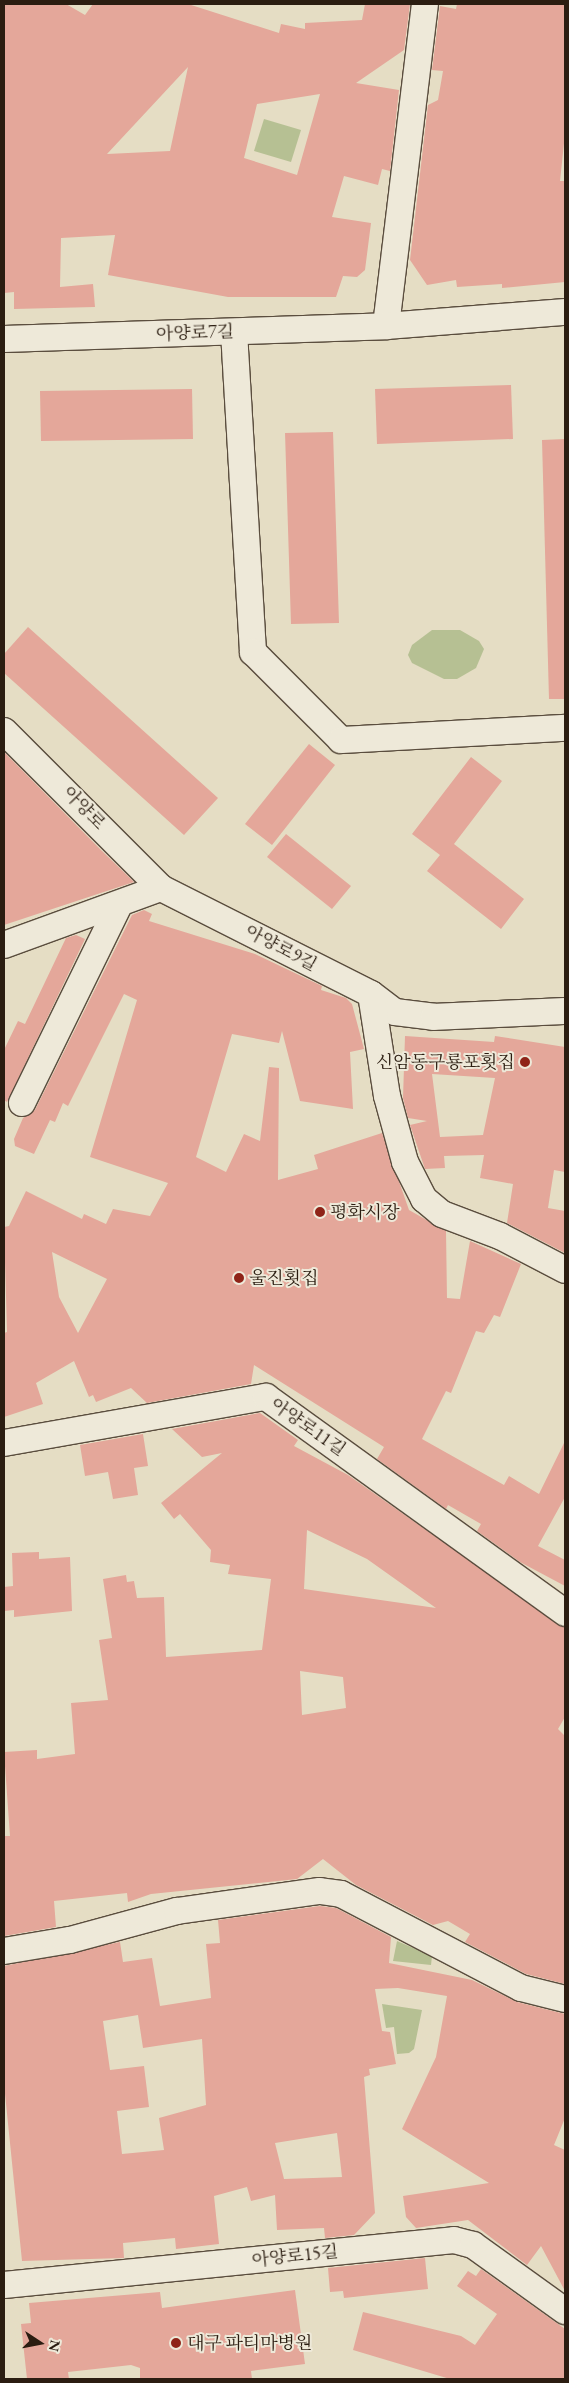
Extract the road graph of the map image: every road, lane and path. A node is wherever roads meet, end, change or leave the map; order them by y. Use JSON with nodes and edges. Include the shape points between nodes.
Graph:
{"nodes":[{"id":1,"x":425,"y":4,"type":"edge"},
{"id":2,"x":565,"y":312,"type":"edge"},
{"id":3,"x":386,"y":326,"type":"junction"},
{"id":4,"x":234,"y":332,"type":"junction"},
{"id":5,"x":4,"y":339,"type":"edge"},
{"id":6,"x":565,"y":728,"type":"edge"},
{"id":7,"x":4,"y":731,"type":"edge"},
{"id":8,"x":160,"y":888,"type":"junction"},
{"id":9,"x":118,"y":907,"type":"junction"},
{"id":10,"x":4,"y":945,"type":"edge"},
{"id":11,"x":371,"y":994,"type":"junction"},
{"id":12,"x":565,"y":1011,"type":"edge"},
{"id":13,"x":22,"y":1103,"type":"dead end"},
{"id":14,"x":565,"y":1270,"type":"edge"},
{"id":15,"x":4,"y":1443,"type":"edge"},
{"id":16,"x":565,"y":1614,"type":"edge"},
{"id":17,"x":4,"y":1951,"type":"edge"},
{"id":18,"x":565,"y":1999,"type":"edge"},
{"id":19,"x":4,"y":2284,"type":"edge"},
{"id":20,"x":565,"y":2311,"type":"edge"}],
"edges":[{"from":1,"to":3,"type":"street"},
{"from":2,"to":3,"type":"street","name":"아양로7길"},
{"from":3,"to":4,"type":"street","name":"아양로7길"},
{"from":4,"to":5,"type":"street","name":"아양로7길"},
{"from":4,"to":6,"type":"street","via":[[253,652],[341,740]]},
{"from":7,"to":8,"type":"street","name":"아양로"},
{"from":8,"to":9,"type":"street"},
{"from":8,"to":11,"type":"street","name":"아양로9길"},
{"from":9,"to":10,"type":"street"},
{"from":9,"to":13,"type":"street"},
{"from":11,"to":12,"type":"street","name":"아양로9길","via":[[395,1012],[434,1018]]},
{"from":11,"to":14,"type":"street","via":[[388,1096],[404,1162],[424,1199],[442,1214],[500,1236]]},
{"from":15,"to":16,"type":"street","name":"아양로11길","via":[[266,1397]]},
{"from":17,"to":18,"type":"street","via":[[70,1940],[177,1911],[320,1890],[342,1894],[520,1988]]},
{"from":19,"to":20,"type":"street","name":"아양로15길","via":[[454,2240],[473,2244]]}]}
